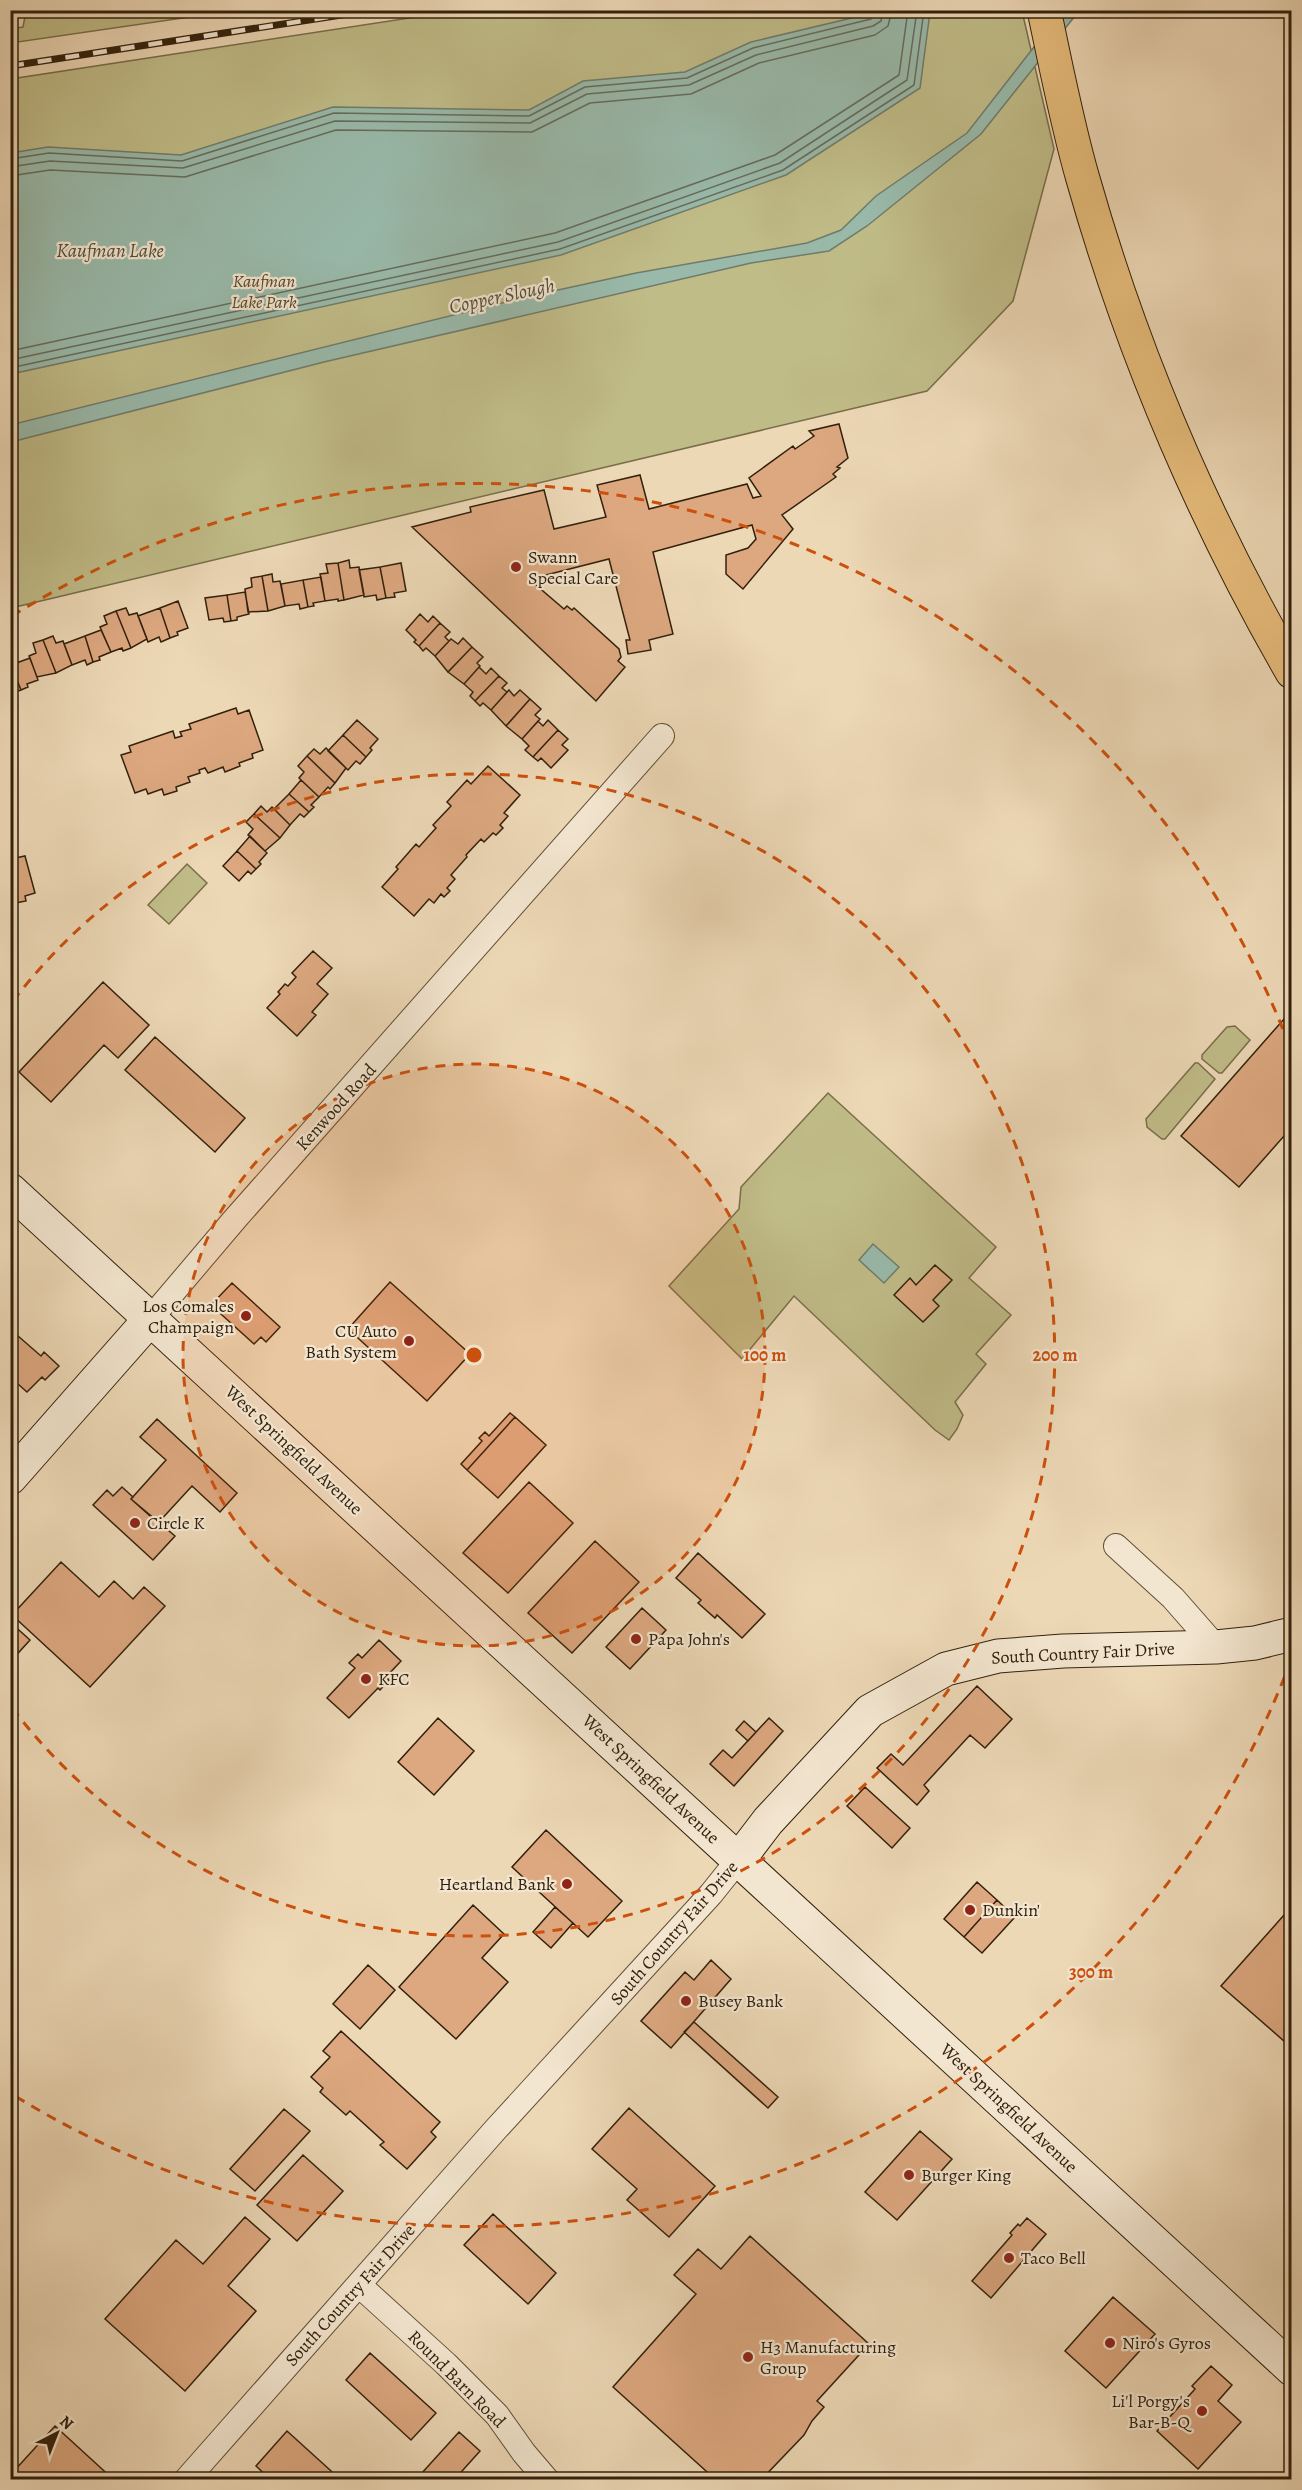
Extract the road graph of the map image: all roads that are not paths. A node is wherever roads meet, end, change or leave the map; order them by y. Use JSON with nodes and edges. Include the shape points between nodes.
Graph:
{"nodes":[{"id":1,"x":1044,"y":10,"type":"edge"},
{"id":2,"x":1292,"y":672,"type":"edge"},
{"id":3,"x":662,"y":736,"type":"dead end"},
{"id":4,"x":10,"y":1190,"type":"edge"},
{"id":5,"x":150,"y":1318,"type":"junction"},
{"id":6,"x":10,"y":1478,"type":"edge"},
{"id":7,"x":1116,"y":1546,"type":"dead end"},
{"id":8,"x":1292,"y":1634,"type":"edge"},
{"id":9,"x":1216,"y":1647,"type":"junction"},
{"id":10,"x":739,"y":1859,"type":"junction"},
{"id":11,"x":359,"y":2285,"type":"junction"},
{"id":12,"x":1292,"y":2369,"type":"edge"},
{"id":13,"x":186,"y":2480,"type":"edge"},
{"id":14,"x":547,"y":2480,"type":"edge"}],
"edges":[{"from":1,"to":2,"type":"highway","via":[[1082,177],[1141,359],[1205,509]]},
{"from":3,"to":5,"type":"street","name":"Kenwood Road"},
{"from":4,"to":5,"type":"main road","name":"West Springfield Avenue"},
{"from":5,"to":6,"type":"main road","name":"Kenwood Road"},
{"from":5,"to":10,"type":"main road","name":"West Springfield Avenue"},
{"from":7,"to":9,"type":"street","via":[[1173,1599]]},
{"from":8,"to":9,"type":"main road","name":"South Country Fair Drive"},
{"from":9,"to":10,"type":"main road","name":"South Country Fair Drive","via":[[1009,1655],[946,1669],[870,1711],[768,1821]]},
{"from":10,"to":11,"type":"street","name":"South Country Fair Drive"},
{"from":10,"to":12,"type":"main road","name":"West Springfield Avenue"},
{"from":11,"to":13,"type":"street","name":"South Country Fair Drive"},
{"from":11,"to":14,"type":"street","name":"Round Barn Road","via":[[497,2415]]}]}
